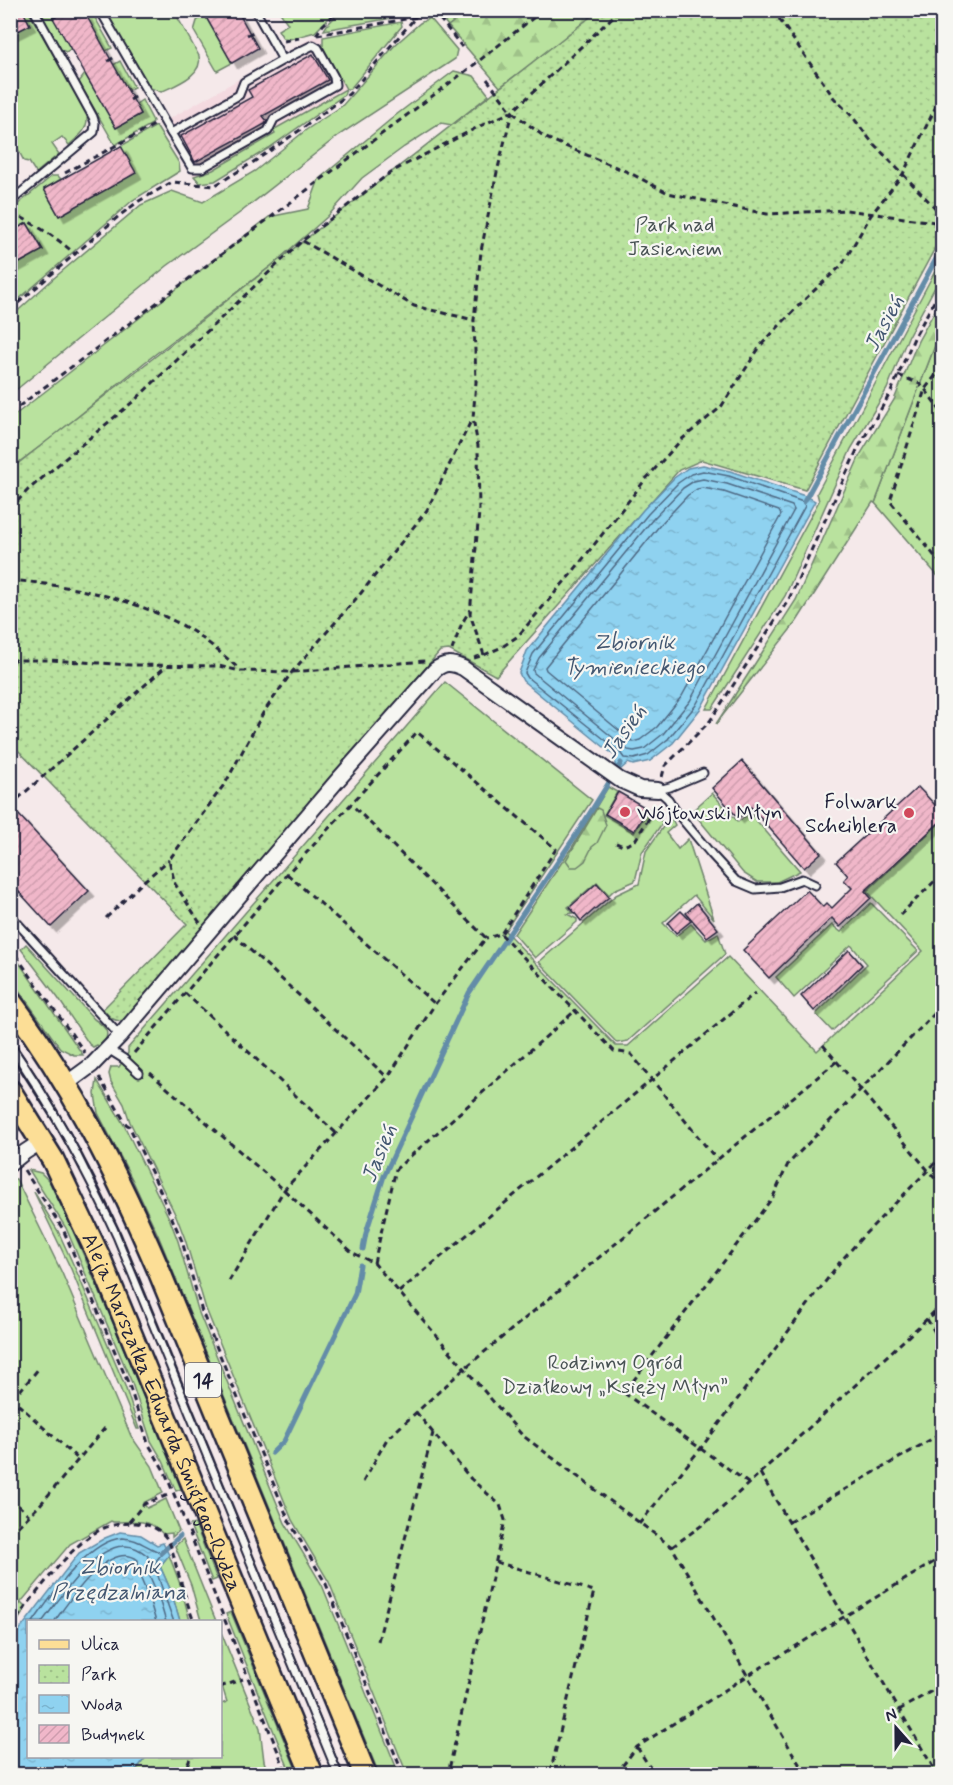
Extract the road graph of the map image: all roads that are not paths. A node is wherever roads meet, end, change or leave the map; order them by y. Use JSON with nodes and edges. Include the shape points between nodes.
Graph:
{"nodes":[{"id":1,"x":34,"y":10,"type":"edge"},
{"id":2,"x":100,"y":10,"type":"edge"},
{"id":3,"x":255,"y":10,"type":"edge"},
{"id":4,"x":283,"y":60,"type":"junction"},
{"id":5,"x":171,"y":133,"type":"junction"},
{"id":6,"x":10,"y":202,"type":"edge"},
{"id":7,"x":703,"y":773,"type":"dead end"},
{"id":8,"x":658,"y":790,"type":"junction"},
{"id":9,"x":815,"y":885,"type":"dead end"},
{"id":10,"x":10,"y":915,"type":"edge"},
{"id":11,"x":10,"y":1001,"type":"edge"},
{"id":12,"x":120,"y":1036,"type":"junction"},
{"id":13,"x":10,"y":1045,"type":"edge"},
{"id":14,"x":108,"y":1049,"type":"junction"},
{"id":15,"x":139,"y":1073,"type":"dead end"},
{"id":16,"x":66,"y":1084,"type":"junction"},
{"id":17,"x":10,"y":1090,"type":"edge"},
{"id":18,"x":42,"y":1141,"type":"junction"},
{"id":19,"x":14,"y":1161,"type":"edge"},
{"id":20,"x":312,"y":1774,"type":"edge"},
{"id":21,"x":338,"y":1774,"type":"edge"},
{"id":22,"x":365,"y":1774,"type":"edge"}],
"edges":[{"from":1,"to":6,"type":"lane","via":[[93,117],[95,129]]},
{"from":2,"to":5,"type":"lane"},
{"from":3,"to":4,"type":"lane"},
{"from":4,"to":5,"type":"lane","via":[[244,82],[239,95]]},
{"from":4,"to":5,"type":"lane","via":[[313,45],[335,85],[274,119],[268,131],[197,169],[192,168]]},
{"from":7,"to":8,"type":"lane"},
{"from":8,"to":9,"type":"lane","via":[[736,880],[755,889],[780,887],[802,879]]},
{"from":8,"to":12,"type":"street","via":[[640,789],[605,771],[463,668],[451,663],[435,670]]},
{"from":10,"to":12,"type":"lane"},
{"from":11,"to":16,"type":"main road","number":"14"},
{"from":12,"to":14,"type":"street"},
{"from":13,"to":21,"type":"lane","via":[[69,1140],[117,1236]]},
{"from":14,"to":15,"type":"lane"},
{"from":14,"to":16,"type":"street"},
{"from":16,"to":22,"type":"main road","number":"14","via":[[106,1155],[142,1232]]},
{"from":17,"to":18,"type":"main road","name":"Aleja Marszałka Edwarda Śmigłego-Rydza","number":"14"},
{"from":18,"to":19,"type":"street"},
{"from":18,"to":20,"type":"main road","name":"Aleja Marszałka Edwarda Śmigłego-Rydza","number":"14","via":[[111,1284]]}]}
